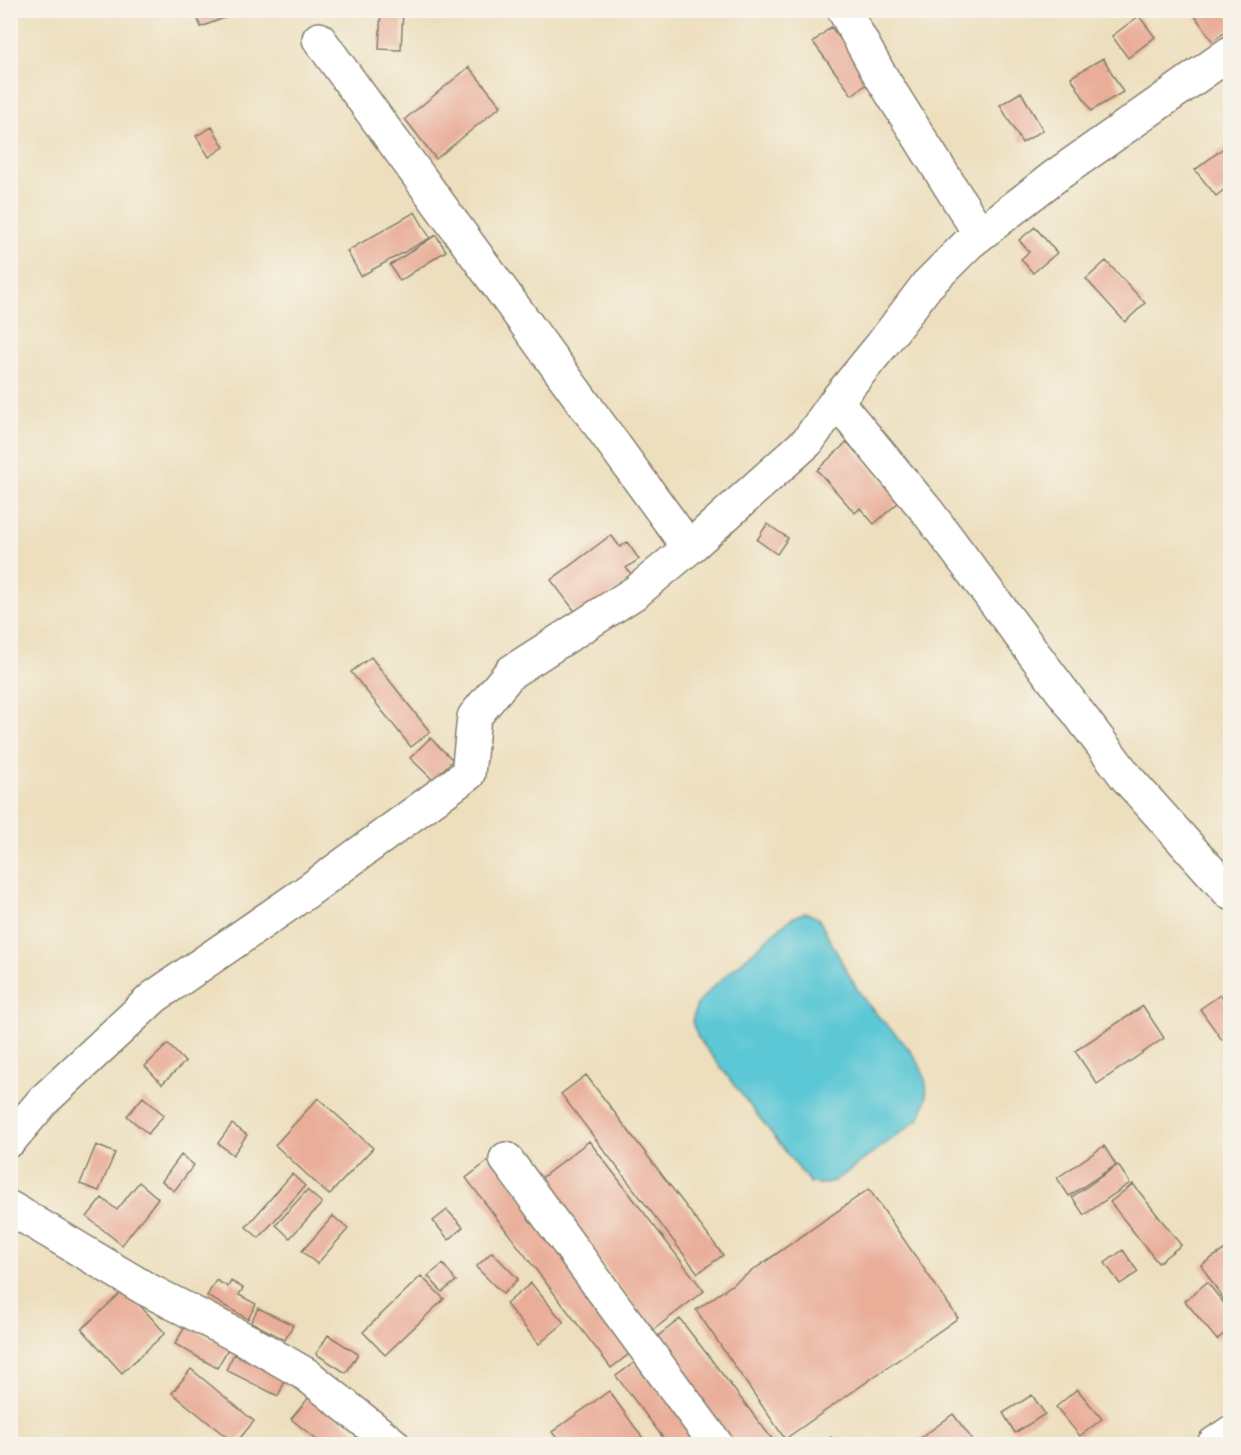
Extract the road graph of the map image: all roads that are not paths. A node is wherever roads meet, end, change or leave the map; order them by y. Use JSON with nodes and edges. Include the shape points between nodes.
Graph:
{"nodes":[{"id":1,"x":844,"y":10,"type":"edge"},
{"id":2,"x":319,"y":39,"type":"dead end"},
{"id":3,"x":1230,"y":53,"type":"edge"},
{"id":4,"x":980,"y":234,"type":"junction"},
{"id":5,"x":836,"y":401,"type":"junction"},
{"id":6,"x":689,"y":548,"type":"junction"},
{"id":7,"x":1230,"y":893,"type":"edge"},
{"id":8,"x":10,"y":1140,"type":"edge"},
{"id":9,"x":506,"y":1159,"type":"dead end"},
{"id":10,"x":10,"y":1208,"type":"edge"},
{"id":11,"x":1230,"y":1433,"type":"edge"},
{"id":12,"x":393,"y":1444,"type":"edge"},
{"id":13,"x":716,"y":1444,"type":"edge"},
{"id":14,"x":1214,"y":1444,"type":"edge"}],
"edges":[{"from":1,"to":4,"type":"street"},
{"from":2,"to":6,"type":"street"},
{"from":3,"to":4,"type":"street"},
{"from":4,"to":5,"type":"street","via":[[927,285]]},
{"from":5,"to":6,"type":"street","via":[[808,441]]},
{"from":5,"to":7,"type":"street","via":[[927,511],[1127,778]]},
{"from":6,"to":8,"type":"street","via":[[636,592],[512,672],[474,717],[468,774],[154,997],[43,1101]]},
{"from":9,"to":13,"type":"street"},
{"from":10,"to":12,"type":"street","via":[[146,1288],[307,1375]]},
{"from":11,"to":14,"type":"street"}]}
